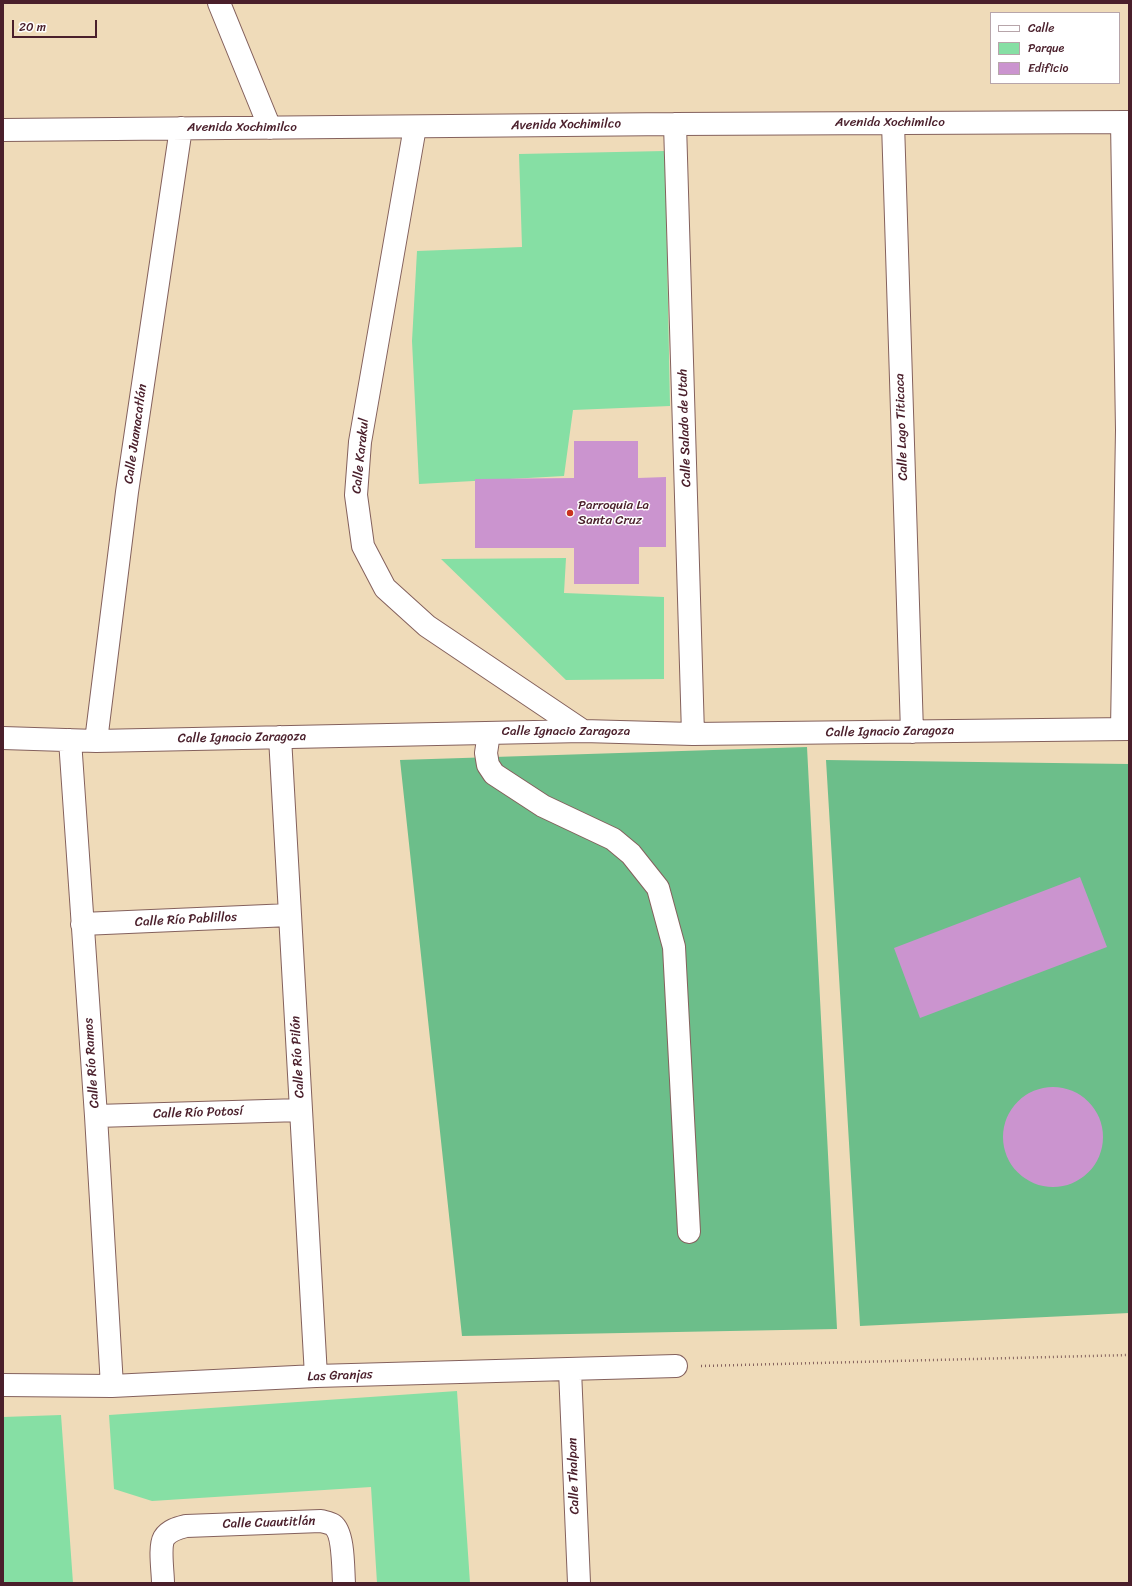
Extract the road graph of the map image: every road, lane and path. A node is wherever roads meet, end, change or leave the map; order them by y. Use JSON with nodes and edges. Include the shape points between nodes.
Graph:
{"nodes":[{"id":1,"x":219,"y":3,"type":"edge"},
{"id":2,"x":1126,"y":122,"type":"edge"},
{"id":3,"x":893,"y":123,"type":"junction"},
{"id":4,"x":675,"y":124,"type":"junction"},
{"id":5,"x":415,"y":126,"type":"junction"},
{"id":6,"x":181,"y":128,"type":"junction"},
{"id":7,"x":270,"y":128,"type":"junction"},
{"id":8,"x":3,"y":130,"type":"edge"},
{"id":9,"x":1125,"y":729,"type":"edge"},
{"id":10,"x":583,"y":731,"type":"junction"},
{"id":11,"x":912,"y":732,"type":"junction"},
{"id":12,"x":489,"y":733,"type":"junction"},
{"id":13,"x":693,"y":734,"type":"junction"},
{"id":14,"x":280,"y":737,"type":"junction"},
{"id":15,"x":3,"y":738,"type":"edge"},
{"id":16,"x":70,"y":740,"type":"junction"},
{"id":17,"x":96,"y":741,"type":"junction"},
{"id":18,"x":290,"y":915,"type":"junction"},
{"id":19,"x":82,"y":924,"type":"junction"},
{"id":20,"x":301,"y":1110,"type":"junction"},
{"id":21,"x":96,"y":1116,"type":"junction"},
{"id":22,"x":689,"y":1232,"type":"dead end"},
{"id":23,"x":1129,"y":1355,"type":"edge"},
{"id":24,"x":676,"y":1366,"type":"joint"},
{"id":25,"x":570,"y":1370,"type":"junction"},
{"id":26,"x":316,"y":1376,"type":"junction"},
{"id":27,"x":3,"y":1386,"type":"edge"},
{"id":28,"x":112,"y":1386,"type":"junction"},
{"id":29,"x":163,"y":1583,"type":"edge"},
{"id":30,"x":344,"y":1583,"type":"edge"},
{"id":31,"x":579,"y":1583,"type":"edge"}],
"edges":[{"from":1,"to":7,"type":"street"},
{"from":2,"to":3,"type":"street","name":"Avenida Xochimilco"},
{"from":2,"to":9,"type":"street"},
{"from":3,"to":4,"type":"street","name":"Avenida Xochimilco"},
{"from":3,"to":11,"type":"street","name":"Calle Lago Titicaca"},
{"from":4,"to":5,"type":"street","name":"Avenida Xochimilco"},
{"from":4,"to":13,"type":"street","name":"Calle Salado de Utah"},
{"from":5,"to":7,"type":"street","name":"Avenida Xochimilco"},
{"from":5,"to":10,"type":"street","name":"Calle Karakul","via":[[360,442],[356,495],[364,546],[385,588],[427,626]]},
{"from":6,"to":7,"type":"street","name":"Avenida Xochimilco"},
{"from":6,"to":8,"type":"street","name":"Avenida Xochimilco"},
{"from":6,"to":17,"type":"street","name":"Calle Juanacatlán","via":[[128,492]]},
{"from":9,"to":11,"type":"street","name":"Calle Ignacio Zaragoza"},
{"from":10,"to":12,"type":"street","name":"Calle Ignacio Zaragoza"},
{"from":10,"to":13,"type":"street","name":"Calle Ignacio Zaragoza"},
{"from":11,"to":13,"type":"street","name":"Calle Ignacio Zaragoza"},
{"from":12,"to":14,"type":"street","name":"Calle Ignacio Zaragoza"},
{"from":12,"to":22,"type":"street","via":[[486,753],[488,765],[494,774],[543,806],[613,840],[631,854],[658,888],[674,947]]},
{"from":14,"to":17,"type":"street","name":"Calle Ignacio Zaragoza"},
{"from":14,"to":18,"type":"street","name":"Calle Río Pilón"},
{"from":15,"to":16,"type":"street","name":"Calle Ignacio Zaragoza"},
{"from":16,"to":17,"type":"street","name":"Calle Ignacio Zaragoza"},
{"from":16,"to":19,"type":"street","name":"Calle Río Ramos"},
{"from":18,"to":19,"type":"street","name":"Calle Río Pablillos"},
{"from":18,"to":20,"type":"street","name":"Calle Río Pilón"},
{"from":19,"to":21,"type":"street","name":"Calle Río Ramos"},
{"from":20,"to":21,"type":"street","name":"Calle Río Potosí"},
{"from":20,"to":26,"type":"street","name":"Calle Río Pilón"},
{"from":21,"to":28,"type":"street","name":"Calle Río Ramos"},
{"from":23,"to":24,"type":"path"},
{"from":24,"to":25,"type":"street","name":"Las Granjas"},
{"from":25,"to":26,"type":"street","name":"Las Granjas"},
{"from":25,"to":31,"type":"street","name":"Calle Thalpan"},
{"from":26,"to":28,"type":"street","name":"Las Granjas"},
{"from":27,"to":28,"type":"street","name":"Las Granjas"},
{"from":29,"to":30,"type":"street","name":"Calle Cuautitlán","via":[[164,1538],[172,1530],[186,1526],[321,1521],[332,1524],[338,1530]]}]}
